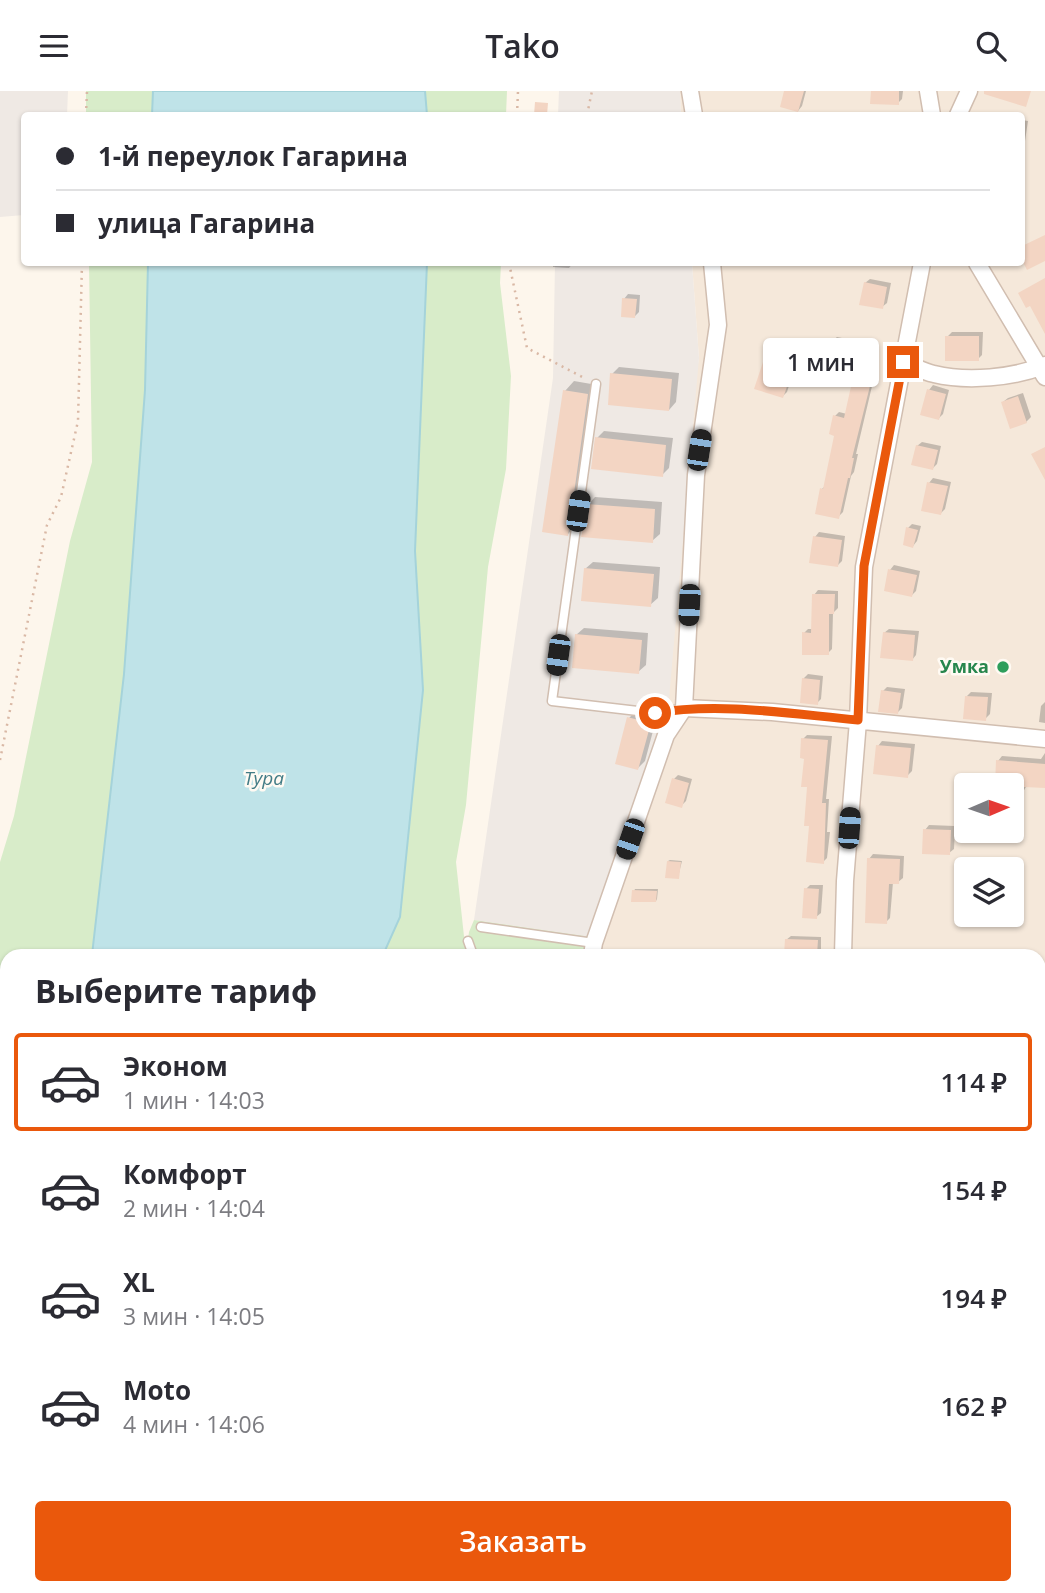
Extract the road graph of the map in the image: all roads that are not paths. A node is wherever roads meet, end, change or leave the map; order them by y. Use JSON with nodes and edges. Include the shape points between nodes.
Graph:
{"nodes":[{"id":1,"x":690,"y":91,"type":"edge"},
{"id":2,"x":928,"y":91,"type":"edge"},
{"id":3,"x":969,"y":91,"type":"edge"},
{"id":4,"x":694,"y":112,"type":"edge"},
{"id":5,"x":932,"y":112,"type":"edge"},
{"id":6,"x":959,"y":112,"type":"edge"},
{"id":7,"x":712,"y":266,"type":"edge"},
{"id":8,"x":921,"y":266,"type":"edge"},
{"id":9,"x":979,"y":266,"type":"edge"},
{"id":10,"x":903,"y":362,"type":"junction"},
{"id":11,"x":1043,"y":370,"type":"edge"},
{"id":12,"x":596,"y":384,"type":"road end"},
{"id":13,"x":684,"y":708,"type":"junction"},
{"id":14,"x":858,"y":720,"type":"junction"},
{"id":15,"x":1045,"y":739,"type":"edge"},
{"id":16,"x":481,"y":927,"type":"dead end"},
{"id":17,"x":468,"y":941,"type":"dead end"},
{"id":18,"x":470,"y":949,"type":"edge"},
{"id":19,"x":593,"y":949,"type":"edge"},
{"id":20,"x":843,"y":949,"type":"edge"}],
"edges":[{"from":1,"to":4,"type":"street"},
{"from":2,"to":5,"type":"street"},
{"from":3,"to":6,"type":"street"},
{"from":7,"to":13,"type":"street","via":[[718,325],[696,475]]},
{"from":8,"to":10,"type":"street"},
{"from":9,"to":11,"type":"street"},
{"from":10,"to":11,"type":"street","via":[[934,375],[978,378]]},
{"from":10,"to":14,"type":"street","via":[[864,566]]},
{"from":12,"to":13,"type":"lane","via":[[552,701],[655,713]]},
{"from":13,"to":14,"type":"street"},
{"from":13,"to":19,"type":"street","via":[[666,735]]},
{"from":14,"to":15,"type":"street"},
{"from":14,"to":20,"type":"street"},
{"from":16,"to":19,"type":"lane"},
{"from":17,"to":18,"type":"lane"}]}
